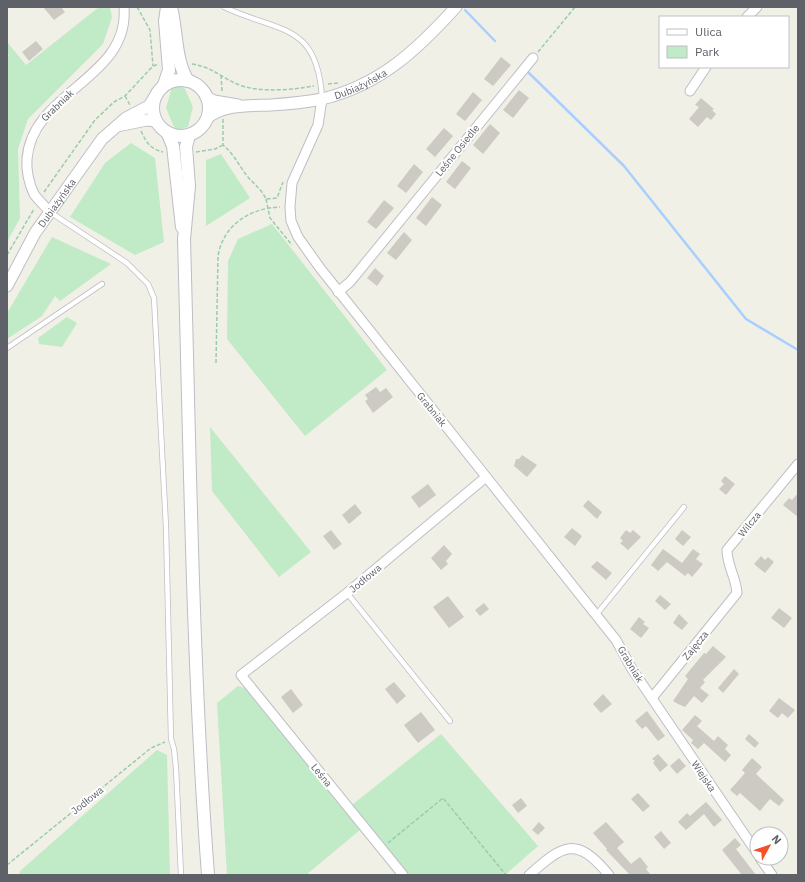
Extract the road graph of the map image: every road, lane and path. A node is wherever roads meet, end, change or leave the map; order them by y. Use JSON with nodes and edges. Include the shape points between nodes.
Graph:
{"nodes":[{"id":1,"x":124,"y":7,"type":"edge"},
{"id":2,"x":137,"y":7,"type":"edge"},
{"id":3,"x":167,"y":7,"type":"edge"},
{"id":4,"x":172,"y":7,"type":"edge"},
{"id":5,"x":224,"y":7,"type":"edge"},
{"id":6,"x":456,"y":7,"type":"edge"},
{"id":7,"x":575,"y":7,"type":"edge"},
{"id":8,"x":756,"y":7,"type":"edge"},
{"id":9,"x":748,"y":16,"type":"edge"},
{"id":10,"x":533,"y":58,"type":"joint"},
{"id":11,"x":153,"y":66,"type":"dead end"},
{"id":12,"x":705,"y":68,"type":"edge"},
{"id":13,"x":221,"y":75,"type":"dead end"},
{"id":14,"x":188,"y":81,"type":"junction"},
{"id":15,"x":164,"y":85,"type":"junction"},
{"id":16,"x":690,"y":91,"type":"dead end"},
{"id":17,"x":206,"y":97,"type":"junction"},
{"id":18,"x":154,"y":98,"type":"junction"},
{"id":19,"x":322,"y":99,"type":"junction"},
{"id":20,"x":223,"y":106,"type":"junction"},
{"id":21,"x":207,"y":118,"type":"junction"},
{"id":22,"x":156,"y":121,"type":"junction"},
{"id":23,"x":117,"y":126,"type":"junction"},
{"id":24,"x":167,"y":132,"type":"junction"},
{"id":25,"x":189,"y":134,"type":"junction"},
{"id":26,"x":284,"y":178,"type":"dead end"},
{"id":27,"x":266,"y":199,"type":"junction"},
{"id":28,"x":290,"y":207,"type":"junction"},
{"id":29,"x":266,"y":208,"type":"junction"},
{"id":30,"x":50,"y":212,"type":"junction"},
{"id":31,"x":184,"y":239,"type":"junction"},
{"id":32,"x":307,"y":252,"type":"junction"},
{"id":33,"x":102,"y":284,"type":"dead end"},
{"id":34,"x":7,"y":286,"type":"edge"},
{"id":35,"x":338,"y":292,"type":"junction"},
{"id":36,"x":7,"y":348,"type":"edge"},
{"id":37,"x":216,"y":363,"type":"dead end"},
{"id":38,"x":798,"y":464,"type":"edge"},
{"id":39,"x":486,"y":477,"type":"junction"},
{"id":40,"x":684,"y":507,"type":"dead end"},
{"id":41,"x":347,"y":593,"type":"junction"},
{"id":42,"x":737,"y":593,"type":"joint"},
{"id":43,"x":596,"y":615,"type":"junction"},
{"id":44,"x":241,"y":675,"type":"joint"},
{"id":45,"x":652,"y":698,"type":"junction"},
{"id":46,"x":450,"y":721,"type":"dead end"},
{"id":47,"x":171,"y":739,"type":"junction"},
{"id":48,"x":749,"y":841,"type":"edge"},
{"id":49,"x":381,"y":848,"type":"junction"},
{"id":50,"x":7,"y":865,"type":"edge"},
{"id":51,"x":766,"y":866,"type":"edge"},
{"id":52,"x":181,"y":875,"type":"edge"},
{"id":53,"x":208,"y":875,"type":"edge"},
{"id":54,"x":403,"y":875,"type":"edge"},
{"id":55,"x":506,"y":875,"type":"edge"},
{"id":56,"x":529,"y":875,"type":"edge"},
{"id":57,"x":609,"y":875,"type":"edge"},
{"id":58,"x":772,"y":875,"type":"edge"}],
"edges":[{"from":1,"to":30,"type":"street","name":"Grabniak","via":[[122,31],[117,46],[98,69],[44,116],[32,134],[26,165],[35,194]]},
{"from":2,"to":11,"type":"path","via":[[150,30]]},
{"from":3,"to":15,"type":"main road","via":[[165,28],[169,70]]},
{"from":4,"to":14,"type":"main road","via":[[180,61]]},
{"from":5,"to":19,"type":"lane","via":[[294,34],[305,43],[320,75]]},
{"from":6,"to":19,"type":"street","name":"Dubiażyńska","via":[[411,54],[393,67],[359,86]]},
{"from":7,"to":10,"type":"path"},
{"from":8,"to":9,"type":"street"},
{"from":10,"to":35,"type":"street","name":"Leśne Osiedle","via":[[350,282]]},
{"from":12,"to":16,"type":"street"},
{"from":13,"to":20,"type":"path"},
{"from":14,"to":15,"type":"main road","via":[[178,80]]},
{"from":14,"to":17,"type":"main road","via":[[201,89]]},
{"from":15,"to":18,"type":"main road"},
{"from":17,"to":20,"type":"street","name":"Dubiażyńska"},
{"from":17,"to":21,"type":"main road","via":[[209,108]]},
{"from":18,"to":22,"type":"main road","via":[[152,110]]},
{"from":18,"to":23,"type":"street","name":"Dubiażyńska","via":[[146,108],[134,113]]},
{"from":19,"to":20,"type":"street","name":"Dubiażyńska","via":[[272,105]]},
{"from":19,"to":28,"type":"street","name":"Grabniak","via":[[318,125],[292,183]]},
{"from":20,"to":21,"type":"street"},
{"from":20,"to":27,"type":"path","via":[[223,145]]},
{"from":21,"to":25,"type":"main road","via":[[203,125]]},
{"from":22,"to":23,"type":"street","name":"Dubiażyńska","via":[[147,120]]},
{"from":22,"to":24,"type":"main road"},
{"from":23,"to":30,"type":"street","name":"Dubiażyńska","via":[[102,139]]},
{"from":24,"to":25,"type":"main road","via":[[178,136]]},
{"from":24,"to":31,"type":"main road","via":[[173,146],[179,215]]},
{"from":25,"to":31,"type":"main road","via":[[186,147],[189,186]]},
{"from":26,"to":27,"type":"path","via":[[277,198]]},
{"from":27,"to":29,"type":"path"},
{"from":28,"to":29,"type":"path"},
{"from":28,"to":32,"type":"street","name":"Grabniak","via":[[291,221]]},
{"from":29,"to":32,"type":"path","via":[[282,235],[297,250]]},
{"from":29,"to":37,"type":"path","via":[[249,214],[231,226],[220,243]]},
{"from":30,"to":34,"type":"street","name":"Dubiażyńska","via":[[35,233]]},
{"from":30,"to":47,"type":"lane","via":[[127,263],[148,284],[154,298],[166,527]]},
{"from":31,"to":53,"type":"main road","via":[[196,677]]},
{"from":32,"to":35,"type":"street","name":"Grabniak"},
{"from":33,"to":36,"type":"lane"},
{"from":35,"to":39,"type":"street","name":"Grabniak"},
{"from":38,"to":42,"type":"street","name":"Wilcza","via":[[727,550],[727,560]]},
{"from":39,"to":41,"type":"street","name":"Jodłowa"},
{"from":39,"to":43,"type":"street","name":"Grabniak"},
{"from":40,"to":43,"type":"lane"},
{"from":41,"to":44,"type":"street","name":"Jodłowa"},
{"from":41,"to":46,"type":"lane"},
{"from":42,"to":45,"type":"street","name":"Zajęcza"},
{"from":43,"to":45,"type":"street","name":"Grabniak","via":[[616,640]]},
{"from":44,"to":49,"type":"street","name":"Leśna"},
{"from":45,"to":48,"type":"street","name":"Wiejska"},
{"from":47,"to":50,"type":"path","name":"Jodłowa","via":[[151,748]]},
{"from":47,"to":52,"type":"lane","via":[[176,768]]},
{"from":49,"to":54,"type":"street","name":"Leśna"},
{"from":49,"to":55,"type":"path","via":[[443,798]]},
{"from":51,"to":58,"type":"street"},
{"from":56,"to":57,"type":"street","via":[[551,856],[569,848],[586,852]]}]}
